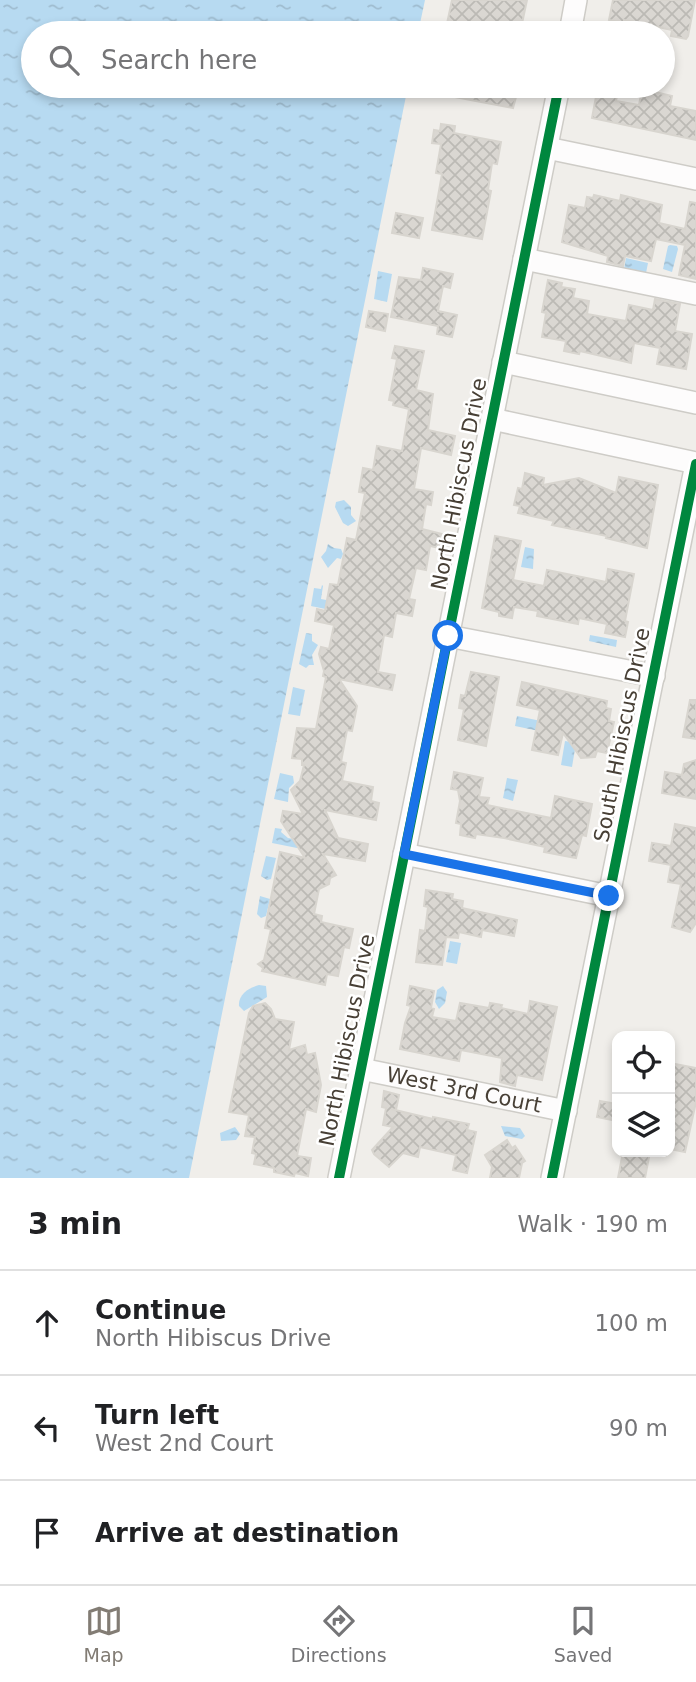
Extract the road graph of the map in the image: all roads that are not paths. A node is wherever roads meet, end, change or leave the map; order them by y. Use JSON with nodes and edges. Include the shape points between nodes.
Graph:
{"nodes":[{"id":1,"x":576,"y":0,"type":"edge"},
{"id":2,"x":572,"y":21,"type":"edge"},
{"id":3,"x":557,"y":98,"type":"edge"},
{"id":4,"x":547,"y":148,"type":"junction"},
{"id":5,"x":696,"y":179,"type":"edge"},
{"id":6,"x":524,"y":259,"type":"junction"},
{"id":7,"x":696,"y":294,"type":"edge"},
{"id":8,"x":503,"y":362,"type":"junction"},
{"id":9,"x":696,"y":403,"type":"edge"},
{"id":10,"x":492,"y":419,"type":"junction"},
{"id":11,"x":696,"y":463,"type":"edge"},
{"id":12,"x":448,"y":636,"type":"junction"},
{"id":13,"x":654,"y":676,"type":"junction"},
{"id":14,"x":404,"y":854,"type":"junction"},
{"id":15,"x":609,"y":896,"type":"junction"},
{"id":16,"x":361,"y":1069,"type":"junction"},
{"id":17,"x":566,"y":1111,"type":"junction"},
{"id":18,"x":339,"y":1178,"type":"edge"},
{"id":19,"x":552,"y":1178,"type":"edge"}],
"edges":[{"from":1,"to":2,"type":"street"},
{"from":3,"to":4,"type":"street","name":"North Hibiscus Drive"},
{"from":4,"to":5,"type":"street"},
{"from":4,"to":6,"type":"street","name":"North Hibiscus Drive"},
{"from":6,"to":7,"type":"street"},
{"from":6,"to":8,"type":"street","name":"North Hibiscus Drive"},
{"from":8,"to":9,"type":"street"},
{"from":8,"to":10,"type":"street","name":"North Hibiscus Drive"},
{"from":10,"to":11,"type":"street"},
{"from":10,"to":12,"type":"street","name":"North Hibiscus Drive"},
{"from":11,"to":13,"type":"street","name":"South Hibiscus Drive"},
{"from":12,"to":13,"type":"street"},
{"from":12,"to":14,"type":"street","name":"North Hibiscus Drive"},
{"from":13,"to":15,"type":"street","name":"South Hibiscus Drive"},
{"from":14,"to":15,"type":"street"},
{"from":14,"to":16,"type":"street","name":"North Hibiscus Drive"},
{"from":15,"to":17,"type":"street","name":"South Hibiscus Drive"},
{"from":16,"to":17,"type":"street","name":"West 3rd Court"},
{"from":16,"to":18,"type":"street","name":"North Hibiscus Drive"},
{"from":17,"to":19,"type":"street","name":"South Hibiscus Drive"}]}
